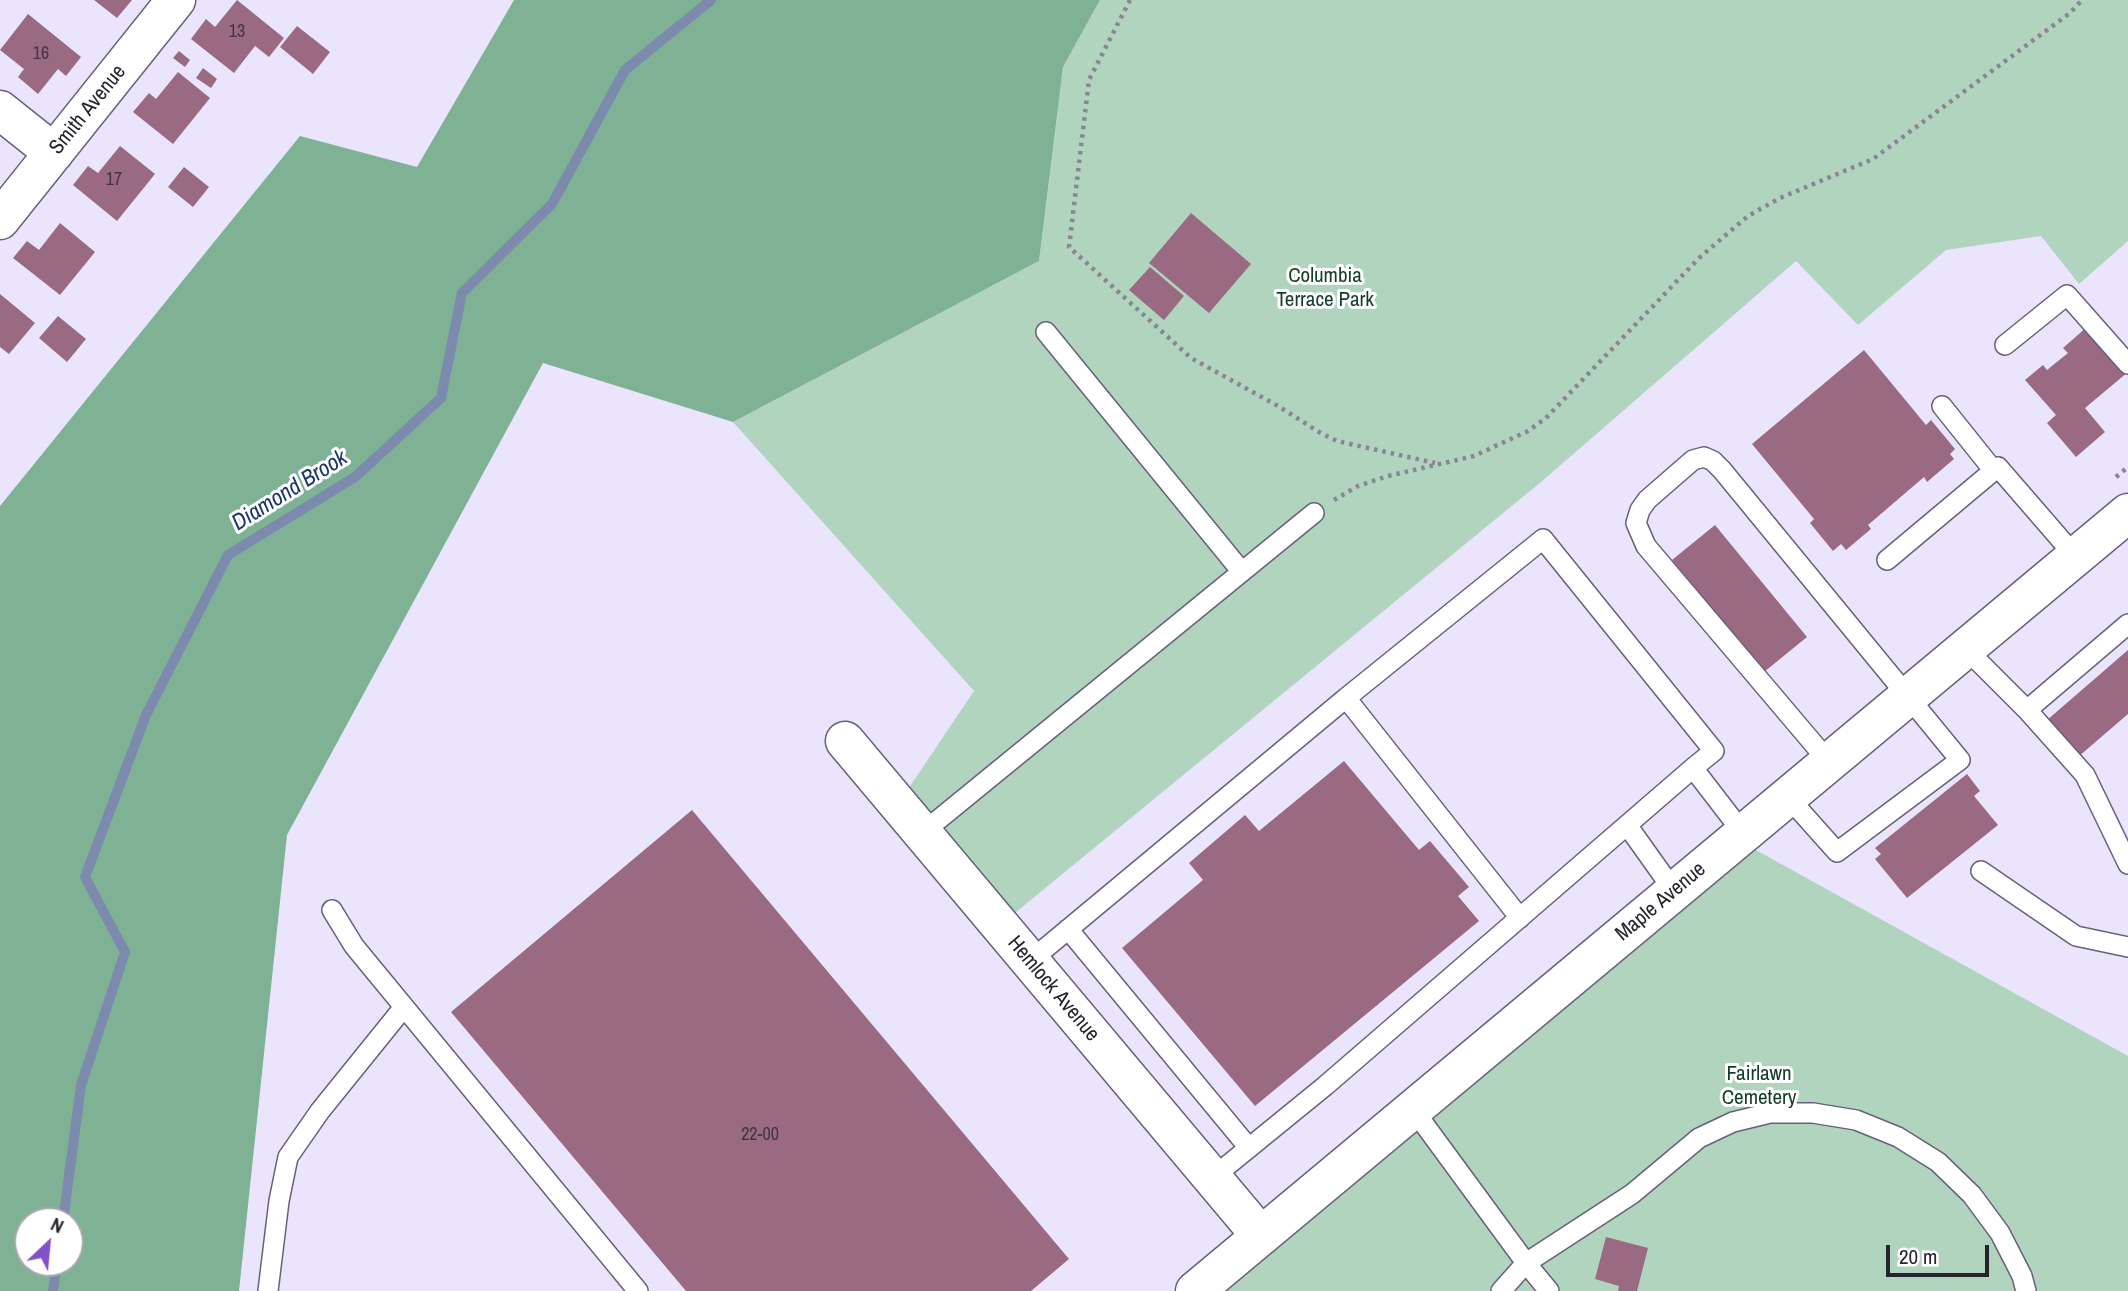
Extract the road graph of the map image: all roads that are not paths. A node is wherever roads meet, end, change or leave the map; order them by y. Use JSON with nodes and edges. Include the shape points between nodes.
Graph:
{"nodes":[{"id":1,"x":176,"y":0,"type":"edge"},
{"id":2,"x":0,"y":110,"type":"edge"},
{"id":3,"x":54,"y":153,"type":"junction"},
{"id":4,"x":0,"y":220,"type":"edge"},
{"id":5,"x":1046,"y":332,"type":"dead end"},
{"id":6,"x":2005,"y":345,"type":"dead end"},
{"id":7,"x":2128,"y":364,"type":"edge"},
{"id":8,"x":1942,"y":406,"type":"dead end"},
{"id":9,"x":1994,"y":471,"type":"junction"},
{"id":10,"x":1314,"y":513,"type":"road end"},
{"id":11,"x":2128,"y":513,"type":"edge"},
{"id":12,"x":2076,"y":556,"type":"junction"},
{"id":13,"x":1887,"y":560,"type":"dead end"},
{"id":14,"x":1242,"y":572,"type":"junction"},
{"id":15,"x":2128,"y":624,"type":"edge"},
{"id":16,"x":1965,"y":648,"type":"junction"},
{"id":17,"x":1907,"y":697,"type":"junction"},
{"id":18,"x":1346,"y":698,"type":"junction"},
{"id":19,"x":2027,"y":710,"type":"junction"},
{"id":20,"x":845,"y":741,"type":"dead end"},
{"id":21,"x":1829,"y":762,"type":"junction"},
{"id":22,"x":1693,"y":768,"type":"junction"},
{"id":23,"x":1787,"y":796,"type":"junction"},
{"id":24,"x":1627,"y":825,"type":"junction"},
{"id":25,"x":922,"y":833,"type":"junction"},
{"id":26,"x":1743,"y":833,"type":"junction"},
{"id":27,"x":2128,"y":864,"type":"edge"},
{"id":28,"x":1981,"y":871,"type":"dead end"},
{"id":29,"x":1674,"y":891,"type":"junction"},
{"id":30,"x":332,"y":910,"type":"dead end"},
{"id":31,"x":1520,"y":918,"type":"junction"},
{"id":32,"x":1068,"y":929,"type":"junction"},
{"id":33,"x":2128,"y":947,"type":"edge"},
{"id":34,"x":1030,"y":961,"type":"junction"},
{"id":35,"x":404,"y":1007,"type":"junction"},
{"id":36,"x":1413,"y":1109,"type":"junction"},
{"id":37,"x":1248,"y":1148,"type":"junction"},
{"id":38,"x":1212,"y":1178,"type":"junction"},
{"id":39,"x":1261,"y":1236,"type":"junction"},
{"id":40,"x":1525,"y":1263,"type":"junction"},
{"id":41,"x":268,"y":1291,"type":"edge"},
{"id":42,"x":638,"y":1291,"type":"edge"},
{"id":43,"x":1195,"y":1291,"type":"edge"},
{"id":44,"x":1501,"y":1291,"type":"edge"},
{"id":45,"x":1549,"y":1291,"type":"edge"},
{"id":46,"x":2026,"y":1291,"type":"edge"}],
"edges":[{"from":1,"to":3,"type":"main road","name":"Smith Avenue"},
{"from":2,"to":3,"type":"main road"},
{"from":3,"to":4,"type":"main road","name":"Smith Avenue"},
{"from":5,"to":14,"type":"lane"},
{"from":6,"to":7,"type":"lane","via":[[2067,295]]},
{"from":8,"to":9,"type":"lane"},
{"from":9,"to":12,"type":"lane","via":[[1998,467]]},
{"from":9,"to":13,"type":"lane"},
{"from":10,"to":14,"type":"lane"},
{"from":11,"to":12,"type":"main road","name":"Maple Avenue"},
{"from":12,"to":16,"type":"main road","name":"Maple Avenue"},
{"from":14,"to":25,"type":"lane"},
{"from":15,"to":19,"type":"lane"},
{"from":16,"to":17,"type":"main road","name":"Maple Avenue"},
{"from":16,"to":19,"type":"lane"},
{"from":17,"to":21,"type":"main road","name":"Maple Avenue"},
{"from":17,"to":21,"type":"lane","via":[[1713,461],[1704,457],[1693,460],[1640,510],[1636,523],[1646,546]]},
{"from":17,"to":23,"type":"lane","via":[[1960,760],[1837,852]]},
{"from":18,"to":22,"type":"lane","via":[[1543,539],[1714,751]]},
{"from":18,"to":31,"type":"lane"},
{"from":18,"to":32,"type":"lane"},
{"from":19,"to":27,"type":"lane","via":[[2085,775]]},
{"from":20,"to":25,"type":"main road","name":"Hemlock Avenue"},
{"from":21,"to":23,"type":"main road","name":"Maple Avenue"},
{"from":22,"to":24,"type":"lane"},
{"from":22,"to":26,"type":"lane"},
{"from":23,"to":26,"type":"main road","name":"Maple Avenue"},
{"from":24,"to":29,"type":"lane"},
{"from":24,"to":31,"type":"lane"},
{"from":25,"to":34,"type":"main road","name":"Hemlock Avenue"},
{"from":26,"to":29,"type":"main road","name":"Maple Avenue"},
{"from":28,"to":33,"type":"lane","via":[[2076,936]]},
{"from":29,"to":36,"type":"main road","name":"Maple Avenue"},
{"from":30,"to":35,"type":"lane"},
{"from":31,"to":37,"type":"lane"},
{"from":32,"to":34,"type":"lane"},
{"from":32,"to":37,"type":"lane"},
{"from":34,"to":38,"type":"main road","name":"Hemlock Avenue"},
{"from":35,"to":41,"type":"lane","via":[[288,1157]]},
{"from":35,"to":42,"type":"lane"},
{"from":36,"to":39,"type":"main road","name":"Maple Avenue"},
{"from":36,"to":40,"type":"lane"},
{"from":37,"to":38,"type":"lane"},
{"from":38,"to":39,"type":"main road","name":"Hemlock Avenue"},
{"from":39,"to":43,"type":"main road","name":"Maple Avenue"},
{"from":40,"to":44,"type":"lane"},
{"from":40,"to":45,"type":"lane"},
{"from":40,"to":46,"type":"lane","via":[[1632,1194],[1699,1138],[1733,1122],[1770,1113],[1813,1113],[1856,1120],[1898,1136],[1938,1162],[1972,1195],[2000,1233]]}]}
